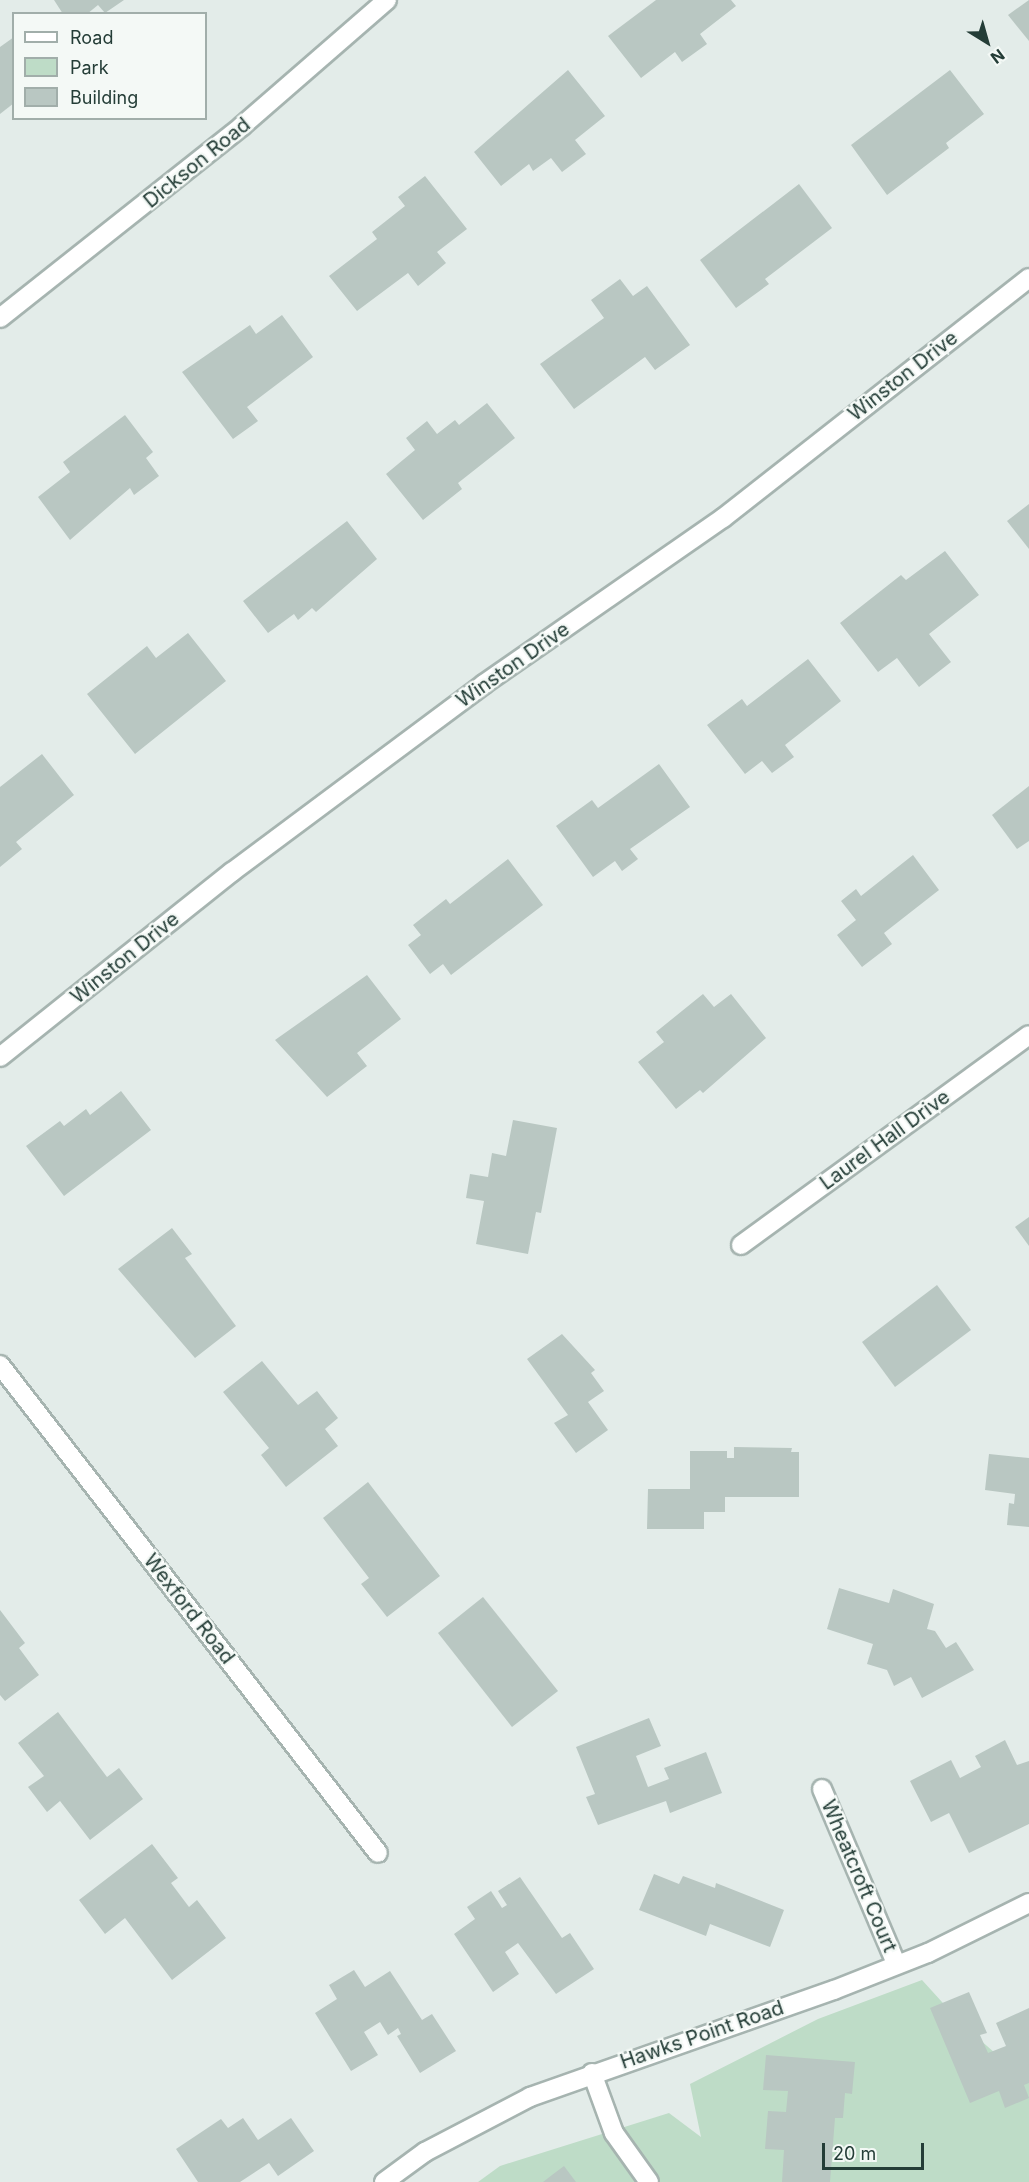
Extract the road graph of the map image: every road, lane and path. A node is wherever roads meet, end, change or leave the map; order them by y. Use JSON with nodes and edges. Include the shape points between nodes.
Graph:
{"nodes":[{"id":1,"x":387,"y":0,"type":"edge"},
{"id":2,"x":1029,"y":278,"type":"edge"},
{"id":3,"x":0,"y":318,"type":"edge"},
{"id":4,"x":1029,"y":1035,"type":"edge"},
{"id":5,"x":0,"y":1057,"type":"edge"},
{"id":6,"x":741,"y":1245,"type":"dead end"},
{"id":7,"x":0,"y":1365,"type":"edge"},
{"id":8,"x":822,"y":1789,"type":"dead end"},
{"id":9,"x":378,"y":1853,"type":"dead end"},
{"id":10,"x":1029,"y":1903,"type":"edge"},
{"id":11,"x":896,"y":1963,"type":"junction"},
{"id":12,"x":592,"y":2073,"type":"junction"},
{"id":13,"x":384,"y":2182,"type":"edge"},
{"id":14,"x":649,"y":2182,"type":"edge"}],
"edges":[{"from":1,"to":3,"type":"street","name":"Dickson Road","via":[[242,126]]},
{"from":2,"to":5,"type":"street","name":"Winston Drive","via":[[723,518],[484,684],[232,872]]},
{"from":4,"to":6,"type":"street","name":"Laurel Hall Drive"},
{"from":7,"to":9,"type":"street","name":"Wexford Road"},
{"from":8,"to":11,"type":"street","name":"Wheatcroft Court"},
{"from":10,"to":11,"type":"street","name":"Hawks Point Road","via":[[928,1953]]},
{"from":11,"to":12,"type":"street","name":"Hawks Point Road","via":[[834,1990]]},
{"from":12,"to":13,"type":"street","name":"Hawks Point Road","via":[[465,2128]]},
{"from":12,"to":14,"type":"street","via":[[614,2133]]}]}
